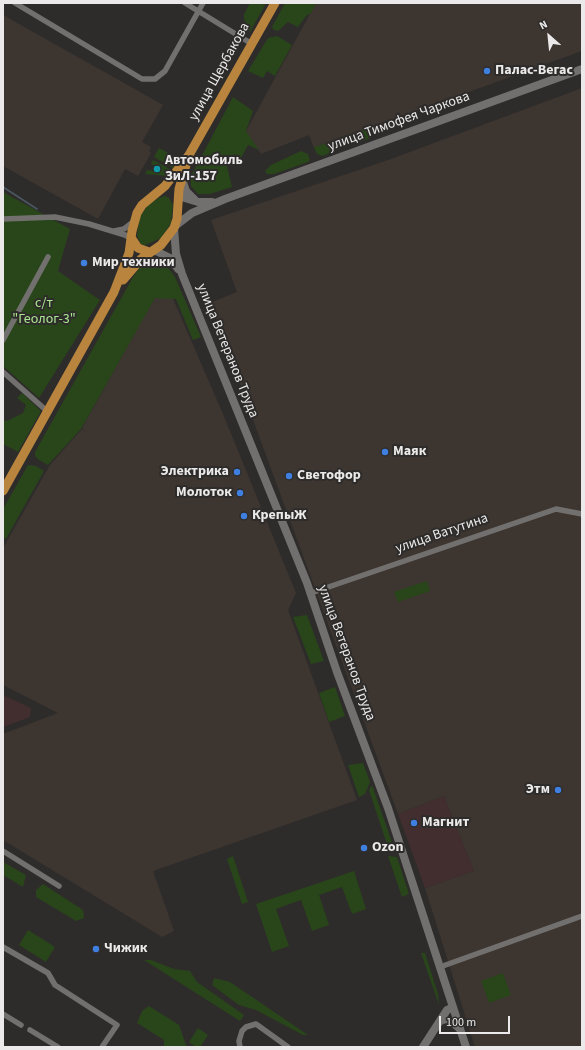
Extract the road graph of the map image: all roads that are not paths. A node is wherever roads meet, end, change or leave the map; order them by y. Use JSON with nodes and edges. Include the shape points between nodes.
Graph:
{"nodes":[{"id":1,"x":15,"y":3,"type":"edge"},
{"id":2,"x":185,"y":3,"type":"edge"},
{"id":3,"x":204,"y":3,"type":"edge"},
{"id":4,"x":275,"y":3,"type":"edge"},
{"id":5,"x":199,"y":11,"type":"junction"},
{"id":6,"x":252,"y":44,"type":"junction"},
{"id":7,"x":582,"y":69,"type":"edge"},
{"id":8,"x":189,"y":155,"type":"junction"},
{"id":9,"x":182,"y":178,"type":"junction"},
{"id":10,"x":155,"y":195,"type":"junction"},
{"id":11,"x":178,"y":196,"type":"junction"},
{"id":12,"x":225,"y":199,"type":"junction"},
{"id":13,"x":198,"y":202,"type":"junction"},
{"id":14,"x":3,"y":219,"type":"edge"},
{"id":15,"x":133,"y":221,"type":"junction"},
{"id":16,"x":175,"y":227,"type":"junction"},
{"id":17,"x":114,"y":231,"type":"junction"},
{"id":18,"x":132,"y":239,"type":"junction"},
{"id":19,"x":152,"y":251,"type":"junction"},
{"id":20,"x":48,"y":258,"type":"dead end"},
{"id":21,"x":182,"y":274,"type":"junction"},
{"id":22,"x":114,"y":292,"type":"junction"},
{"id":23,"x":3,"y":340,"type":"edge"},
{"id":24,"x":3,"y":372,"type":"edge"},
{"id":25,"x":47,"y":412,"type":"junction"},
{"id":26,"x":3,"y":491,"type":"edge"},
{"id":27,"x":582,"y":514,"type":"edge"},
{"id":28,"x":311,"y":593,"type":"junction"},
{"id":29,"x":3,"y":851,"type":"edge"},
{"id":30,"x":59,"y":886,"type":"dead end"},
{"id":31,"x":582,"y":916,"type":"edge"},
{"id":32,"x":3,"y":947,"type":"edge"},
{"id":33,"x":440,"y":967,"type":"junction"},
{"id":34,"x":453,"y":1007,"type":"junction"},
{"id":35,"x":3,"y":1014,"type":"edge"},
{"id":36,"x":439,"y":1023,"type":"junction"},
{"id":37,"x":21,"y":1025,"type":"dead end"},
{"id":38,"x":30,"y":1030,"type":"dead end"},
{"id":39,"x":462,"y":1034,"type":"junction"},
{"id":40,"x":58,"y":1047,"type":"edge"},
{"id":41,"x":102,"y":1047,"type":"edge"},
{"id":42,"x":240,"y":1047,"type":"edge"},
{"id":43,"x":288,"y":1047,"type":"edge"},
{"id":44,"x":423,"y":1047,"type":"edge"},
{"id":45,"x":466,"y":1047,"type":"edge"}],
"edges":[{"from":1,"to":5,"type":"street","via":[[142,79],[155,79],[165,71]]},
{"from":2,"to":5,"type":"street"},
{"from":3,"to":5,"type":"street"},
{"from":4,"to":6,"type":"main road","name":"улица Щербакова"},
{"from":5,"to":6,"type":"street"},
{"from":6,"to":8,"type":"main road","name":"улица Щербакова"},
{"from":7,"to":12,"type":"main road","name":"улица Тимофея Чаркова"},
{"from":8,"to":9,"type":"main road"},
{"from":8,"to":10,"type":"main road"},
{"from":9,"to":11,"type":"main road"},
{"from":9,"to":13,"type":"main road","via":[[186,191]]},
{"from":10,"to":11,"type":"main road","via":[[167,192]]},
{"from":10,"to":15,"type":"main road","via":[[142,205]]},
{"from":11,"to":13,"type":"main road"},
{"from":11,"to":16,"type":"main road"},
{"from":12,"to":13,"type":"main road"},
{"from":12,"to":16,"type":"main road","via":[[192,213]]},
{"from":14,"to":17,"type":"street","via":[[55,217]]},
{"from":15,"to":17,"type":"street","via":[[124,229]]},
{"from":15,"to":18,"type":"main road"},
{"from":16,"to":19,"type":"main road","via":[[168,238]]},
{"from":16,"to":21,"type":"main road","via":[[176,254]]},
{"from":17,"to":18,"type":"street"},
{"from":18,"to":19,"type":"main road","via":[[138,248]]},
{"from":18,"to":22,"type":"main road","via":[[126,263]]},
{"from":19,"to":21,"type":"main road","via":[[170,258]]},
{"from":19,"to":22,"type":"main road","via":[[133,267]]},
{"from":20,"to":23,"type":"street"},
{"from":21,"to":28,"type":"main road","name":"улица Ветеранов Труда"},
{"from":22,"to":25,"type":"main road"},
{"from":24,"to":25,"type":"street"},
{"from":25,"to":26,"type":"main road"},
{"from":27,"to":28,"type":"street","name":"улица Ватутина","via":[[556,509]]},
{"from":28,"to":33,"type":"main road","name":"улица Ветеранов Труда","via":[[337,672],[384,797]]},
{"from":29,"to":30,"type":"street"},
{"from":31,"to":33,"type":"street"},
{"from":32,"to":41,"type":"street","via":[[48,973],[55,985],[117,1024]]},
{"from":33,"to":34,"type":"main road","name":"улица Ветеранов Труда"},
{"from":34,"to":36,"type":"main road","via":[[447,1010]]},
{"from":34,"to":39,"type":"main road","name":"улица Ветеранов Труда"},
{"from":35,"to":37,"type":"street"},
{"from":36,"to":39,"type":"street","via":[[448,1020]]},
{"from":36,"to":44,"type":"main road"},
{"from":38,"to":40,"type":"street"},
{"from":39,"to":45,"type":"main road","name":"улица Ветеранов Труда"},
{"from":42,"to":43,"type":"street","via":[[242,1032],[246,1027],[256,1024]]}]}
